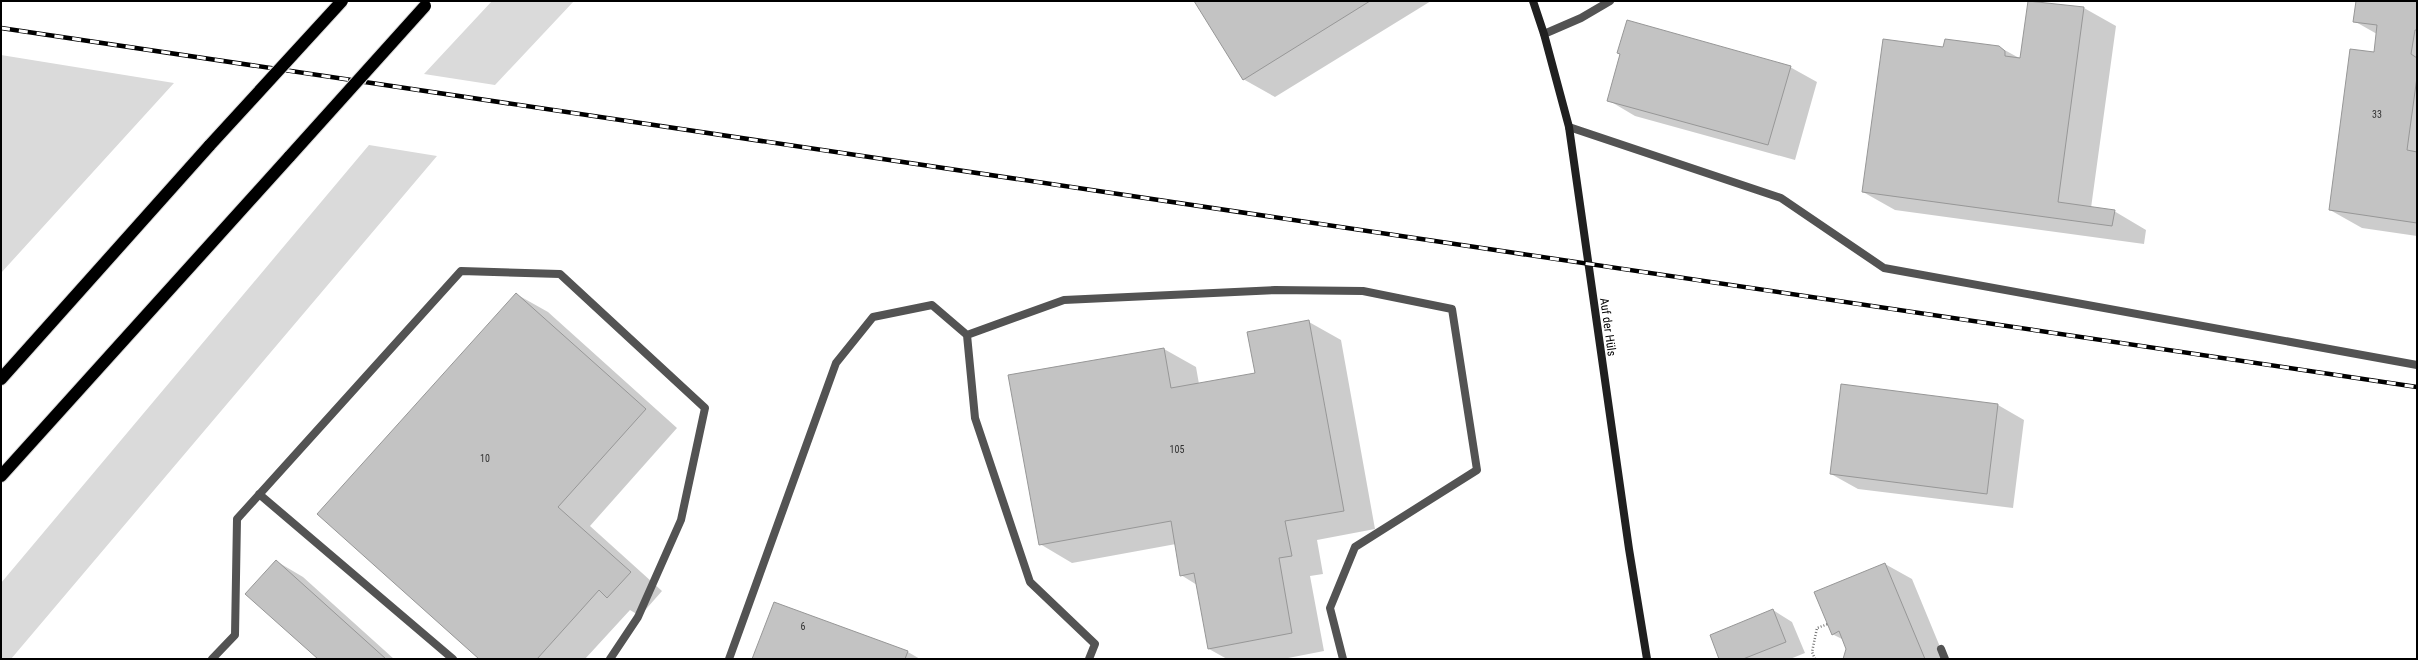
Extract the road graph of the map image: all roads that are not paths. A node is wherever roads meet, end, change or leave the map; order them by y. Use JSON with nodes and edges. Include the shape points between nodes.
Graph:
{"nodes":[{"id":1,"x":342,"y":1,"type":"edge"},
{"id":2,"x":1532,"y":1,"type":"edge"},
{"id":3,"x":1610,"y":1,"type":"edge"},
{"id":4,"x":427,"y":4,"type":"edge"},
{"id":5,"x":1544,"y":34,"type":"junction"},
{"id":6,"x":1569,"y":127,"type":"junction"},
{"id":7,"x":967,"y":335,"type":"junction"},
{"id":8,"x":2417,"y":365,"type":"edge"},
{"id":9,"x":1,"y":379,"type":"edge"},
{"id":10,"x":1,"y":476,"type":"edge"},
{"id":11,"x":260,"y":494,"type":"junction"},
{"id":12,"x":1941,"y":649,"type":"dead end"},
{"id":13,"x":212,"y":659,"type":"edge"},
{"id":14,"x":454,"y":659,"type":"edge"},
{"id":15,"x":610,"y":659,"type":"edge"},
{"id":16,"x":729,"y":659,"type":"edge"},
{"id":17,"x":1089,"y":659,"type":"edge"},
{"id":18,"x":1343,"y":659,"type":"edge"},
{"id":19,"x":1647,"y":659,"type":"edge"},
{"id":20,"x":1945,"y":659,"type":"edge"}],
"edges":[{"from":1,"to":9,"type":"highway","bridge":true},
{"from":2,"to":5,"type":"street","name":"Auf der Hüls"},
{"from":3,"to":5,"type":"lane","via":[[1581,18]]},
{"from":4,"to":10,"type":"highway","bridge":true},
{"from":5,"to":6,"type":"street","name":"Auf der Hüls"},
{"from":6,"to":8,"type":"lane","via":[[1781,198],[1884,268]]},
{"from":6,"to":19,"type":"street","name":"Auf der Hüls","via":[[1628,549]]},
{"from":7,"to":16,"type":"lane","via":[[932,305],[873,317],[836,363]]},
{"from":7,"to":17,"type":"lane","via":[[975,418],[1030,582],[1095,644]]},
{"from":7,"to":18,"type":"lane","via":[[1064,300],[1275,290],[1363,291],[1452,309],[1477,470],[1355,547],[1330,608]]},
{"from":11,"to":13,"type":"lane","via":[[237,519],[235,635]]},
{"from":11,"to":14,"type":"lane"},
{"from":11,"to":15,"type":"lane","via":[[461,270],[560,274],[705,408],[680,520],[638,617]]},
{"from":12,"to":20,"type":"lane"}]}
